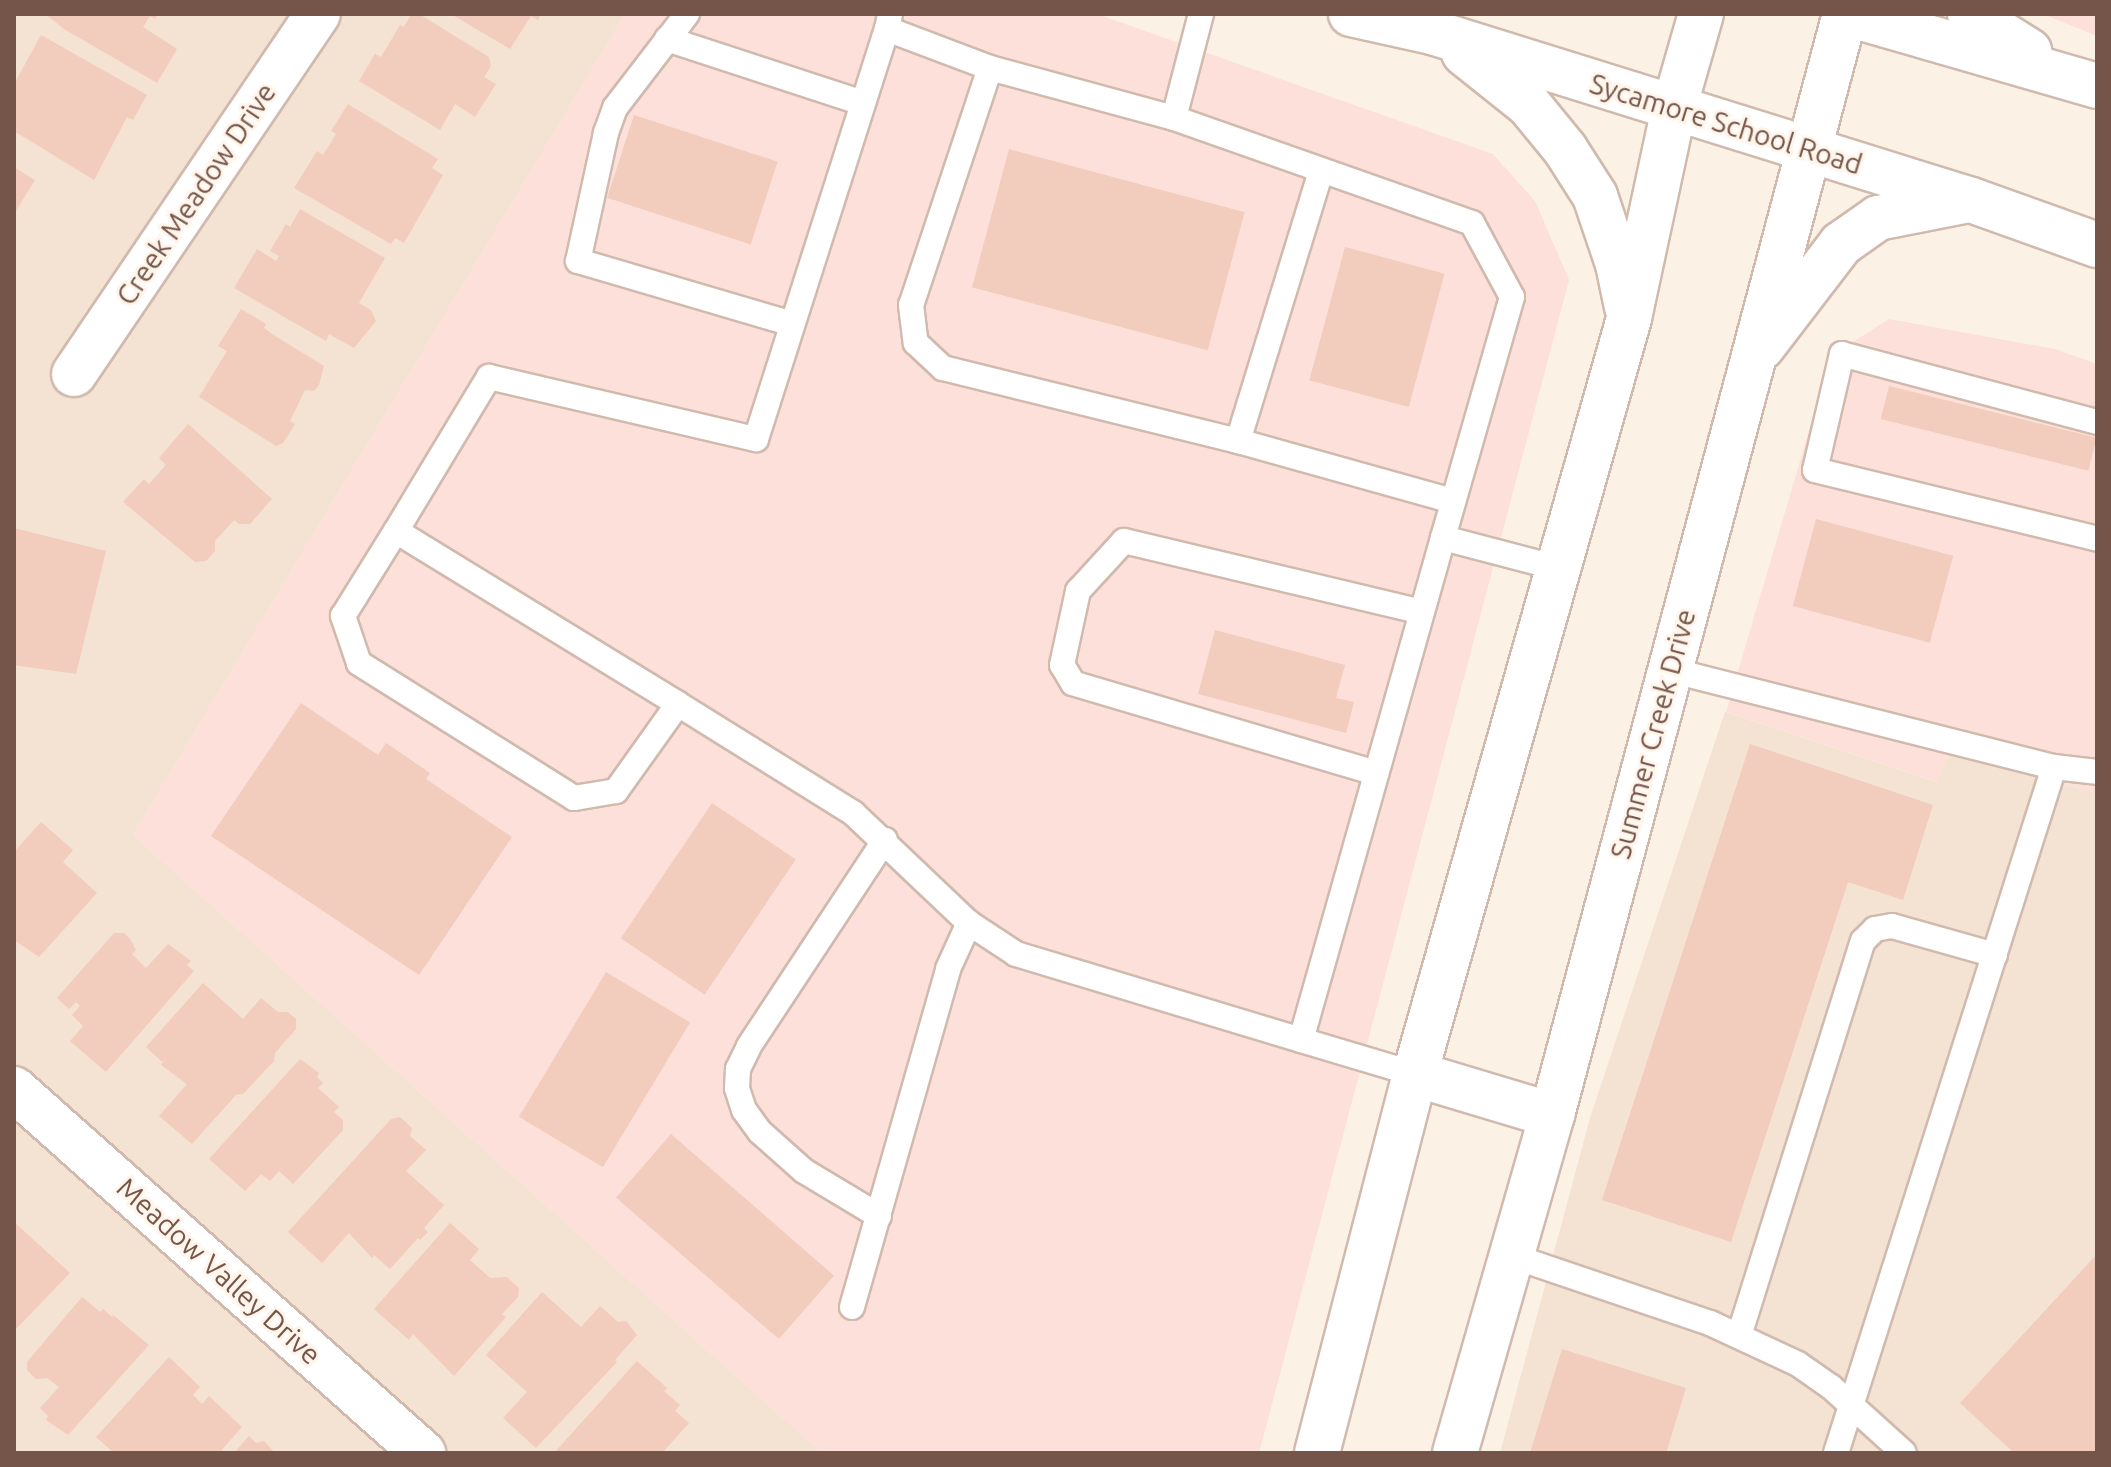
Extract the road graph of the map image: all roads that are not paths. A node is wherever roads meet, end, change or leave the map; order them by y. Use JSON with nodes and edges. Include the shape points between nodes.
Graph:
{"nodes":[{"id":1,"x":318,"y":14,"type":"edge"},
{"id":2,"x":687,"y":14,"type":"edge"},
{"id":3,"x":1201,"y":14,"type":"edge"},
{"id":4,"x":1351,"y":14,"type":"edge"},
{"id":5,"x":1701,"y":14,"type":"edge"},
{"id":6,"x":1847,"y":14,"type":"edge"},
{"id":7,"x":1970,"y":14,"type":"edge"},
{"id":8,"x":888,"y":18,"type":"edge"},
{"id":9,"x":1432,"y":32,"type":"junction"},
{"id":10,"x":667,"y":39,"type":"junction"},
{"id":11,"x":990,"y":68,"type":"junction"},
{"id":12,"x":2084,"y":82,"type":"edge"},
{"id":13,"x":863,"y":103,"type":"junction"},
{"id":14,"x":1674,"y":108,"type":"junction"},
{"id":15,"x":1174,"y":118,"type":"junction"},
{"id":16,"x":1809,"y":150,"type":"junction"},
{"id":17,"x":1321,"y":171,"type":"junction"},
{"id":18,"x":1971,"y":200,"type":"junction"},
{"id":19,"x":2097,"y":245,"type":"edge"},
{"id":20,"x":1629,"y":318,"type":"junction"},
{"id":21,"x":792,"y":324,"type":"junction"},
{"id":22,"x":1753,"y":358,"type":"junction"},
{"id":23,"x":74,"y":374,"type":"dead end"},
{"id":24,"x":2097,"y":422,"type":"edge"},
{"id":25,"x":1238,"y":441,"type":"junction"},
{"id":26,"x":1453,"y":501,"type":"junction"},
{"id":27,"x":396,"y":531,"type":"junction"},
{"id":28,"x":1443,"y":538,"type":"junction"},
{"id":29,"x":2097,"y":539,"type":"edge"},
{"id":30,"x":1558,"y":568,"type":"junction"},
{"id":31,"x":1422,"y":612,"type":"junction"},
{"id":32,"x":1670,"y":670,"type":"junction"},
{"id":33,"x":678,"y":704,"type":"junction"},
{"id":34,"x":2054,"y":767,"type":"junction"},
{"id":35,"x":2097,"y":772,"type":"edge"},
{"id":36,"x":1376,"y":773,"type":"junction"},
{"id":37,"x":885,"y":840,"type":"junction"},
{"id":38,"x":969,"y":923,"type":"junction"},
{"id":39,"x":1995,"y":955,"type":"junction"},
{"id":40,"x":1301,"y":1040,"type":"junction"},
{"id":41,"x":1415,"y":1074,"type":"junction"},
{"id":42,"x":14,"y":1089,"type":"edge"},
{"id":43,"x":1552,"y":1115,"type":"junction"},
{"id":44,"x":879,"y":1216,"type":"junction"},
{"id":45,"x":1512,"y":1256,"type":"junction"},
{"id":46,"x":852,"y":1307,"type":"dead end"},
{"id":47,"x":1739,"y":1336,"type":"junction"},
{"id":48,"x":1851,"y":1404,"type":"junction"},
{"id":49,"x":423,"y":1453,"type":"edge"},
{"id":50,"x":1317,"y":1453,"type":"edge"},
{"id":51,"x":1455,"y":1453,"type":"edge"},
{"id":52,"x":1836,"y":1453,"type":"edge"},
{"id":53,"x":1904,"y":1453,"type":"edge"}],
"edges":[{"from":1,"to":23,"type":"main road","name":"Creek Meadow Drive"},
{"from":2,"to":10,"type":"lane"},
{"from":3,"to":15,"type":"lane"},
{"from":4,"to":9,"type":"main road","name":"Sycamore School Road"},
{"from":5,"to":14,"type":"main road"},
{"from":6,"to":12,"type":"main road"},
{"from":6,"to":16,"type":"main road","name":"Summer Creek Drive"},
{"from":7,"to":12,"type":"main road"},
{"from":8,"to":11,"type":"lane"},
{"from":8,"to":13,"type":"lane"},
{"from":9,"to":14,"type":"main road","name":"Sycamore School Road"},
{"from":9,"to":20,"type":"main road","via":[[1483,65],[1529,105],[1565,149],[1595,196]]},
{"from":10,"to":13,"type":"lane"},
{"from":10,"to":21,"type":"lane","via":[[615,108],[578,261]]},
{"from":11,"to":15,"type":"lane"},
{"from":11,"to":25,"type":"lane","via":[[911,305],[916,343],[943,368]]},
{"from":13,"to":21,"type":"lane"},
{"from":14,"to":16,"type":"main road","name":"Sycamore School Road"},
{"from":14,"to":20,"type":"main road"},
{"from":15,"to":17,"type":"lane"},
{"from":16,"to":18,"type":"main road","name":"Sycamore School Road"},
{"from":16,"to":22,"type":"main road","name":"Summer Creek Drive"},
{"from":17,"to":25,"type":"lane"},
{"from":17,"to":26,"type":"lane","via":[[1472,223],[1512,297]]},
{"from":18,"to":19,"type":"main road","name":"Sycamore School Road"},
{"from":18,"to":22,"type":"main road","via":[[1878,218],[1850,237]]},
{"from":20,"to":30,"type":"main road"},
{"from":21,"to":27,"type":"lane","via":[[756,439],[489,377]]},
{"from":22,"to":32,"type":"main road","name":"Summer Creek Drive"},
{"from":24,"to":29,"type":"lane","via":[[1842,354],[1815,470]]},
{"from":25,"to":26,"type":"lane"},
{"from":26,"to":28,"type":"lane"},
{"from":27,"to":33,"type":"lane"},
{"from":27,"to":33,"type":"lane","via":[[343,616],[359,663],[574,798],[616,791]]},
{"from":28,"to":30,"type":"lane"},
{"from":28,"to":31,"type":"lane"},
{"from":30,"to":41,"type":"main road"},
{"from":31,"to":36,"type":"lane"},
{"from":31,"to":36,"type":"lane","via":[[1124,541],[1078,591],[1062,665],[1073,683]]},
{"from":32,"to":34,"type":"lane"},
{"from":32,"to":43,"type":"main road","name":"Summer Creek Drive"},
{"from":33,"to":37,"type":"lane","via":[[853,813]]},
{"from":34,"to":35,"type":"lane"},
{"from":34,"to":39,"type":"lane"},
{"from":36,"to":40,"type":"lane"},
{"from":37,"to":38,"type":"lane"},
{"from":37,"to":44,"type":"lane","via":[[749,1046],[738,1069],[737,1088],[760,1132],[804,1171]]},
{"from":38,"to":40,"type":"lane","via":[[1016,954]]},
{"from":38,"to":44,"type":"lane","via":[[948,969]]},
{"from":39,"to":47,"type":"lane","via":[[1892,926],[1875,929],[1863,941]]},
{"from":39,"to":48,"type":"lane"},
{"from":40,"to":41,"type":"lane"},
{"from":41,"to":43,"type":"main road"},
{"from":41,"to":50,"type":"main road"},
{"from":42,"to":49,"type":"main road","name":"Meadow Valley Drive"},
{"from":43,"to":45,"type":"main road","name":"Summer Creek Drive"},
{"from":44,"to":46,"type":"lane"},
{"from":45,"to":47,"type":"lane"},
{"from":45,"to":51,"type":"main road","name":"Summer Creek Drive"},
{"from":47,"to":48,"type":"lane","via":[[1798,1364]]},
{"from":48,"to":52,"type":"lane"},
{"from":48,"to":53,"type":"lane"}]}
